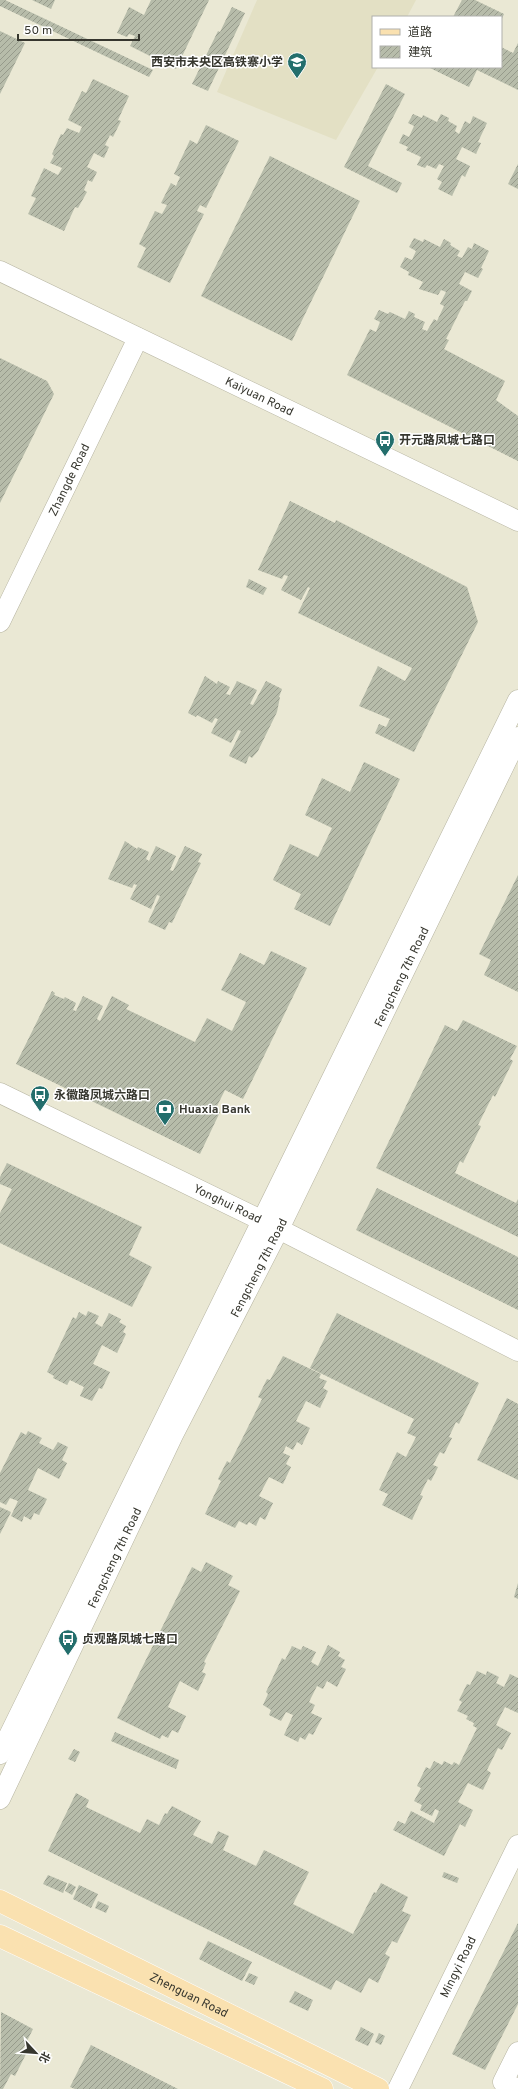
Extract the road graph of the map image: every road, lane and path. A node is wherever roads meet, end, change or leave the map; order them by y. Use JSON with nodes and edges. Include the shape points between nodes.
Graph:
{"nodes":[{"id":1,"x":0,"y":271,"type":"edge"},
{"id":2,"x":138,"y":338,"type":"junction"},
{"id":3,"x":518,"y":521,"type":"edge"},
{"id":4,"x":0,"y":622,"type":"edge"},
{"id":5,"x":518,"y":700,"type":"edge"},
{"id":6,"x":518,"y":737,"type":"edge"},
{"id":7,"x":0,"y":1093,"type":"edge"},
{"id":8,"x":271,"y":1225,"type":"junction"},
{"id":9,"x":518,"y":1351,"type":"edge"},
{"id":10,"x":0,"y":1754,"type":"edge"},
{"id":11,"x":0,"y":1799,"type":"edge"},
{"id":12,"x":518,"y":1845,"type":"edge"},
{"id":13,"x":0,"y":1901,"type":"edge"},
{"id":14,"x":0,"y":1936,"type":"edge"},
{"id":15,"x":518,"y":2052,"type":"edge"},
{"id":16,"x":322,"y":2089,"type":"edge"},
{"id":17,"x":378,"y":2089,"type":"edge"},
{"id":18,"x":398,"y":2089,"type":"edge"},
{"id":19,"x":518,"y":2089,"type":"edge"}],
"edges":[{"from":1,"to":2,"type":"street","name":"Kaiyuan Road"},
{"from":2,"to":3,"type":"street","name":"Kaiyuan Road"},
{"from":2,"to":4,"type":"street","name":"Zhangde Road"},
{"from":5,"to":8,"type":"street","name":"Fengcheng 7th Road"},
{"from":6,"to":8,"type":"street","name":"Fengcheng 7th Road"},
{"from":7,"to":8,"type":"street","name":"Yonghui Road"},
{"from":8,"to":9,"type":"street","name":"Yonghui Road"},
{"from":8,"to":10,"type":"street","name":"Fengcheng 7th Road"},
{"from":8,"to":11,"type":"street","name":"Fengcheng 7th Road"},
{"from":12,"to":18,"type":"street","name":"Mingyi Road"},
{"from":13,"to":17,"type":"main road","name":"Zhenguan Road"},
{"from":14,"to":16,"type":"main road"},
{"from":15,"to":19,"type":"street","via":[[503,2082]]}]}
